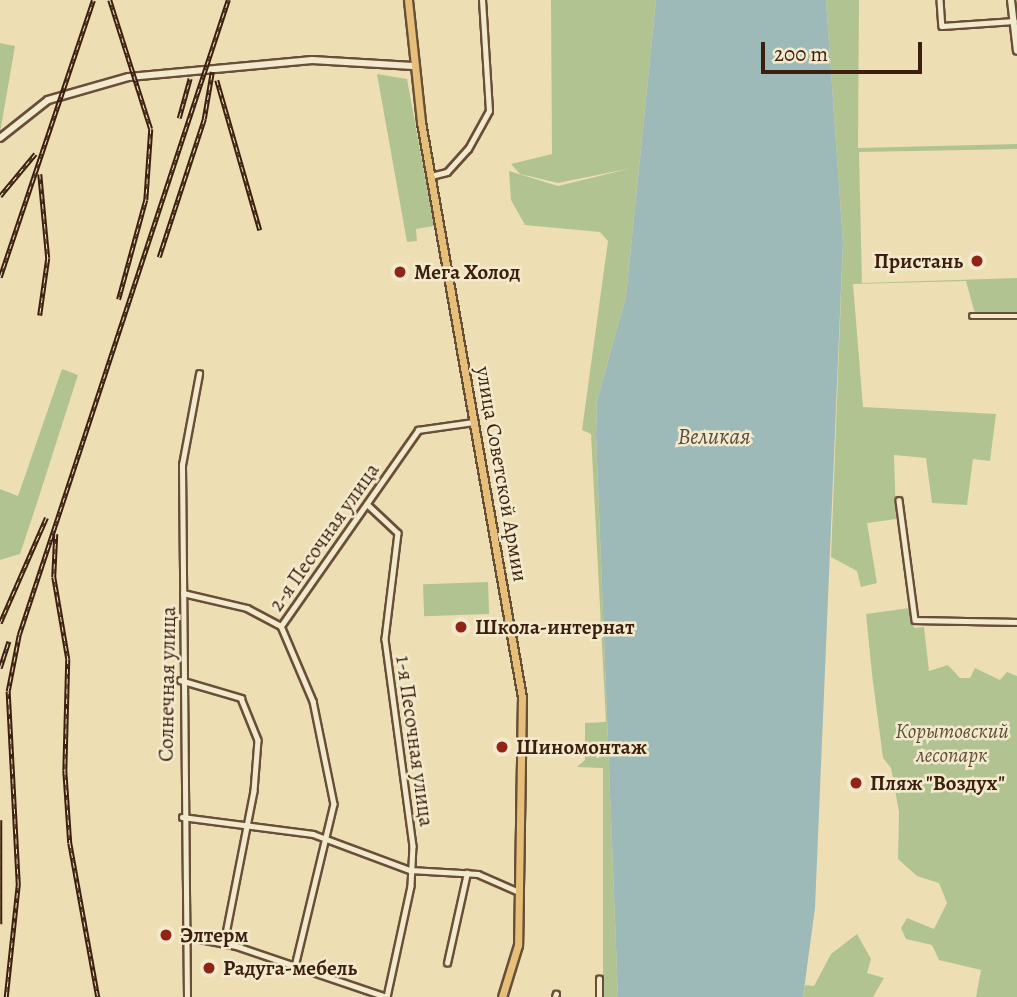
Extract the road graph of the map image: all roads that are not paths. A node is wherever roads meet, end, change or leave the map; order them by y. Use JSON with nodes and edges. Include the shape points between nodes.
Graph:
{"nodes":[{"id":1,"x":408,"y":0,"type":"edge"},
{"id":2,"x":482,"y":0,"type":"edge"},
{"id":3,"x":940,"y":0,"type":"edge"},
{"id":4,"x":1011,"y":0,"type":"edge"},
{"id":5,"x":1014,"y":21,"type":"junction"},
{"id":6,"x":1017,"y":51,"type":"edge"},
{"id":7,"x":412,"y":66,"type":"junction"},
{"id":8,"x":0,"y":138,"type":"edge"},
{"id":9,"x":430,"y":176,"type":"junction"},
{"id":10,"x":972,"y":316,"type":"dead end"},
{"id":11,"x":1017,"y":316,"type":"edge"},
{"id":12,"x":199,"y":374,"type":"dead end"},
{"id":13,"x":475,"y":422,"type":"junction"},
{"id":14,"x":899,"y":500,"type":"dead end"},
{"id":15,"x":367,"y":504,"type":"junction"},
{"id":16,"x":183,"y":593,"type":"junction"},
{"id":17,"x":1017,"y":622,"type":"edge"},
{"id":18,"x":281,"y":626,"type":"junction"},
{"id":19,"x":180,"y":680,"type":"junction"},
{"id":20,"x":182,"y":817,"type":"junction"},
{"id":21,"x":248,"y":825,"type":"junction"},
{"id":22,"x":328,"y":842,"type":"junction"},
{"id":23,"x":410,"y":870,"type":"junction"},
{"id":24,"x":467,"y":873,"type":"junction"},
{"id":25,"x":519,"y":892,"type":"junction"},
{"id":26,"x":184,"y":936,"type":"junction"},
{"id":27,"x":224,"y":944,"type":"junction"},
{"id":28,"x":447,"y":963,"type":"dead end"},
{"id":29,"x":295,"y":966,"type":"junction"},
{"id":30,"x":599,"y":979,"type":"dead end"},
{"id":31,"x":187,"y":997,"type":"edge"},
{"id":32,"x":387,"y":997,"type":"edge"},
{"id":33,"x":502,"y":997,"type":"edge"},
{"id":34,"x":598,"y":997,"type":"edge"}],
"edges":[{"from":1,"to":7,"type":"main road","name":"улица Советской Армии"},
{"from":2,"to":9,"type":"street","via":[[489,111],[468,149],[447,172]]},
{"from":3,"to":5,"type":"street","via":[[942,26]]},
{"from":4,"to":5,"type":"street"},
{"from":5,"to":6,"type":"street"},
{"from":7,"to":8,"type":"street","via":[[312,60],[129,78],[48,100]]},
{"from":7,"to":9,"type":"main road","name":"улица Советской Армии"},
{"from":9,"to":13,"type":"main road","name":"улица Советской Армии"},
{"from":10,"to":11,"type":"street"},
{"from":12,"to":16,"type":"street","name":"Солнечная улица","via":[[182,465]]},
{"from":13,"to":15,"type":"street","name":"2-я Песочная улица","via":[[418,430]]},
{"from":13,"to":25,"type":"main road","name":"улица Советской Армии","via":[[522,697]]},
{"from":14,"to":17,"type":"street","via":[[915,620]]},
{"from":15,"to":18,"type":"street","name":"2-я Песочная улица"},
{"from":15,"to":23,"type":"street","name":"1-я Песочная улица","via":[[398,533],[385,639],[413,846]]},
{"from":16,"to":18,"type":"street","via":[[247,608]]},
{"from":16,"to":19,"type":"street","name":"Солнечная улица"},
{"from":18,"to":22,"type":"street","name":"2-я Песочная улица","via":[[313,701],[329,761]]},
{"from":19,"to":20,"type":"street","name":"Солнечная улица"},
{"from":19,"to":21,"type":"street","via":[[220,688],[251,709],[259,760]]},
{"from":20,"to":21,"type":"street"},
{"from":20,"to":26,"type":"street","name":"Солнечная улица"},
{"from":21,"to":22,"type":"street"},
{"from":21,"to":27,"type":"street"},
{"from":22,"to":23,"type":"street"},
{"from":22,"to":29,"type":"street","name":"2-я Песочная улица"},
{"from":23,"to":24,"type":"street"},
{"from":23,"to":32,"type":"street","name":"1-я Песочная улица"},
{"from":24,"to":25,"type":"street"},
{"from":24,"to":28,"type":"street"},
{"from":25,"to":33,"type":"main road","name":"улица Советской Армии","via":[[518,945]]},
{"from":26,"to":27,"type":"street"},
{"from":26,"to":31,"type":"street","name":"Солнечная улица"},
{"from":27,"to":29,"type":"street"},
{"from":29,"to":32,"type":"street"},
{"from":30,"to":34,"type":"street"}]}
